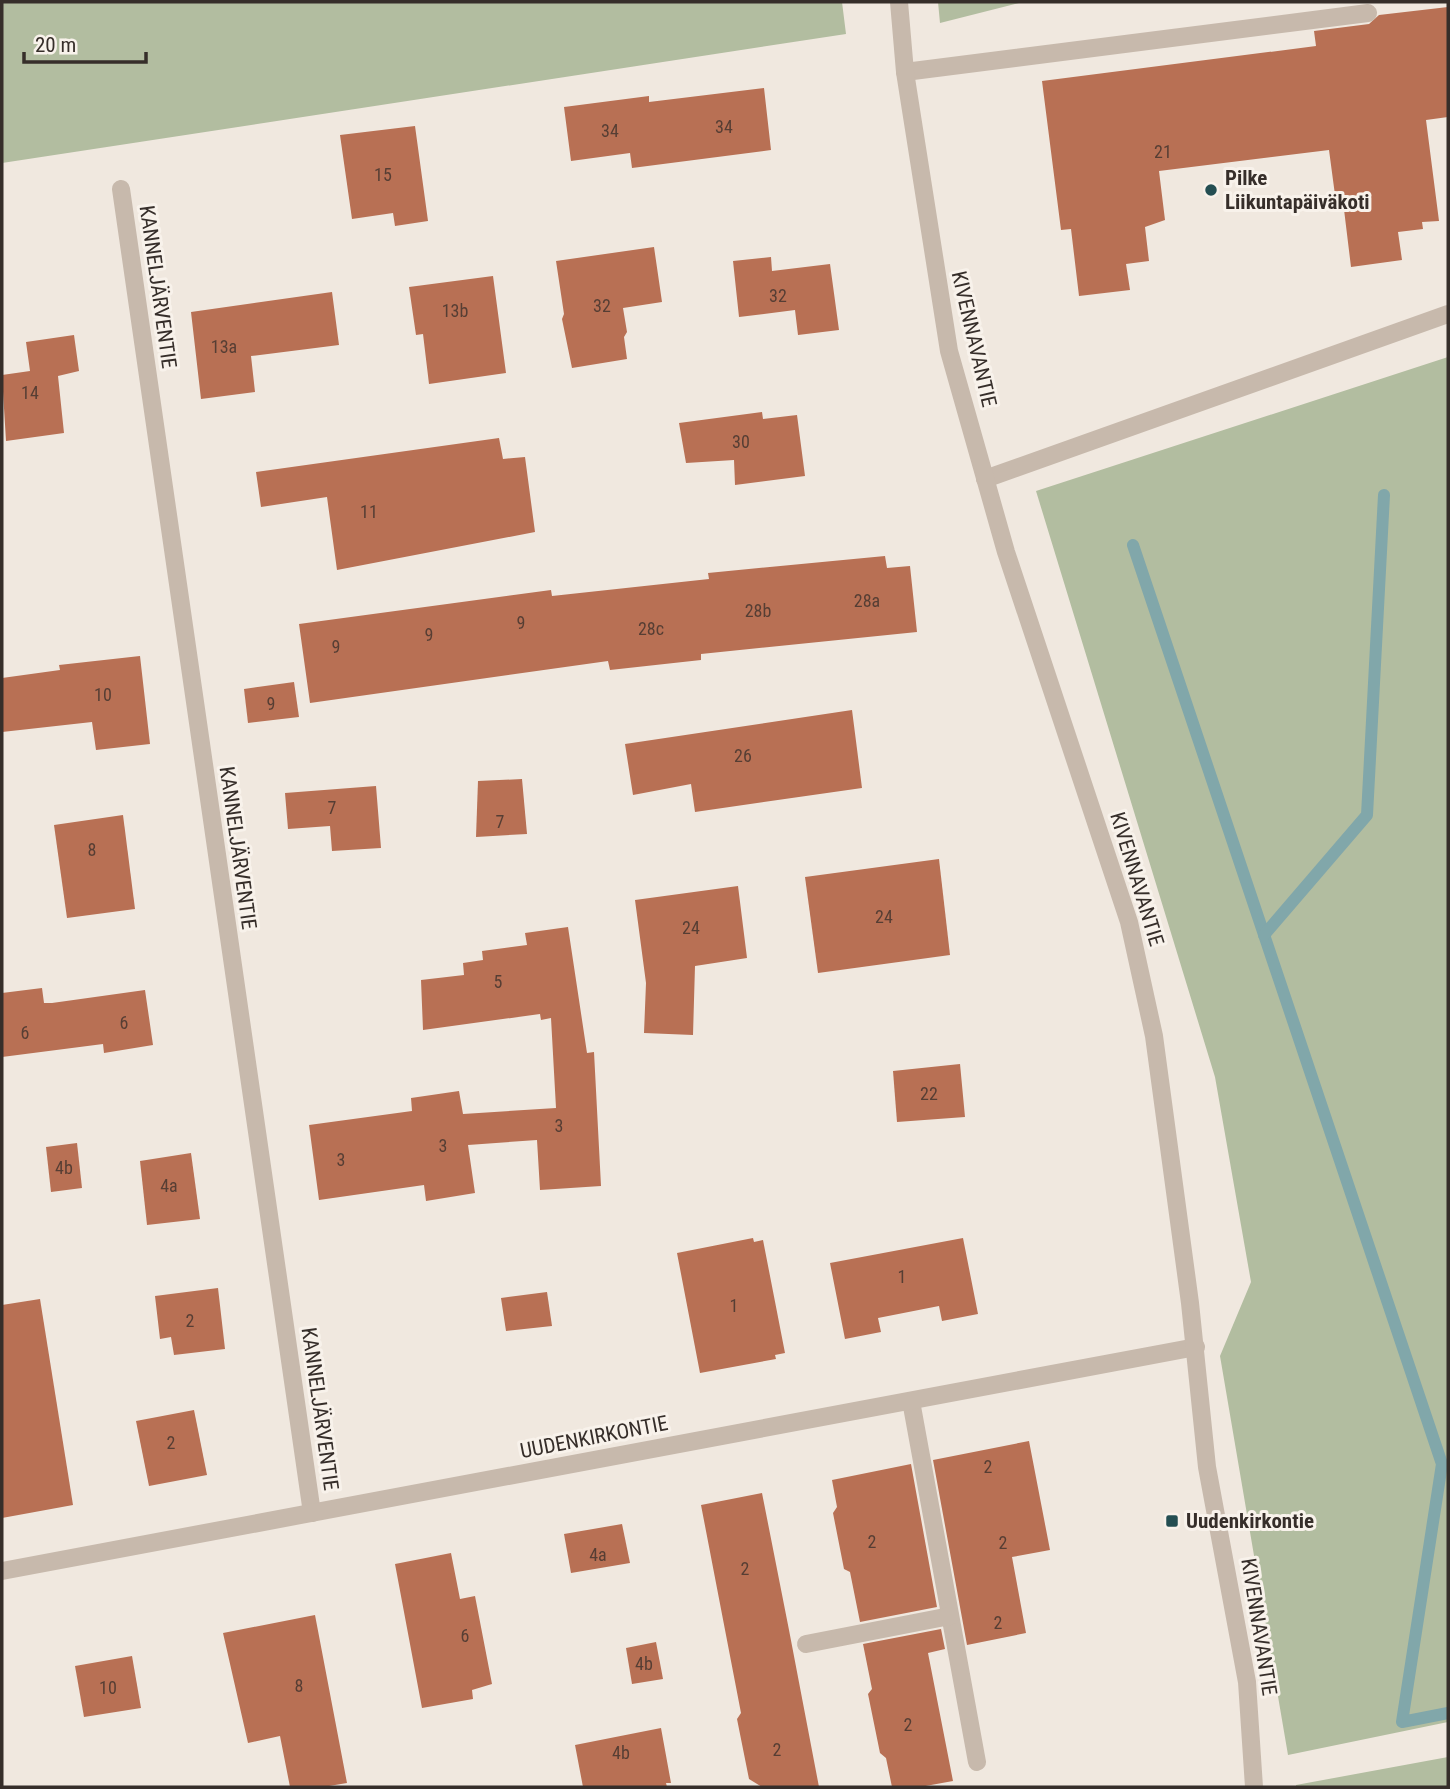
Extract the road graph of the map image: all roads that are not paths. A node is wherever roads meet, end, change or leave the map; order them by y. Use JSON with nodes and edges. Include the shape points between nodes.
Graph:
{"nodes":[{"id":1,"x":899,"y":2,"type":"edge"},
{"id":2,"x":1368,"y":13,"type":"dead end"},
{"id":3,"x":905,"y":72,"type":"junction"},
{"id":4,"x":121,"y":189,"type":"dead end"},
{"id":5,"x":1448,"y":314,"type":"edge"},
{"id":6,"x":985,"y":479,"type":"junction"},
{"id":7,"x":1196,"y":1347,"type":"junction"},
{"id":8,"x":911,"y":1401,"type":"junction"},
{"id":9,"x":312,"y":1513,"type":"junction"},
{"id":10,"x":2,"y":1571,"type":"edge"},
{"id":11,"x":950,"y":1616,"type":"junction"},
{"id":12,"x":806,"y":1644,"type":"dead end"},
{"id":13,"x":977,"y":1762,"type":"dead end"},
{"id":14,"x":1254,"y":1787,"type":"edge"}],
"edges":[{"from":1,"to":3,"type":"street","name":"KIVENNAVANTIE"},
{"from":2,"to":3,"type":"street"},
{"from":3,"to":6,"type":"street","name":"KIVENNAVANTIE","via":[[948,351]]},
{"from":4,"to":9,"type":"street","name":"KANNELJÄRVENTIE"},
{"from":5,"to":6,"type":"street"},
{"from":6,"to":7,"type":"street","name":"KIVENNAVANTIE","via":[[1139,961],[1154,1036]]},
{"from":7,"to":8,"type":"street","name":"UUDENKIRKONTIE"},
{"from":7,"to":14,"type":"street","name":"KIVENNAVANTIE","via":[[1207,1467],[1247,1682]]},
{"from":8,"to":9,"type":"street","name":"UUDENKIRKONTIE"},
{"from":8,"to":11,"type":"street"},
{"from":9,"to":10,"type":"street","name":"UUDENKIRKONTIE"},
{"from":11,"to":12,"type":"street"},
{"from":11,"to":13,"type":"street"}]}
